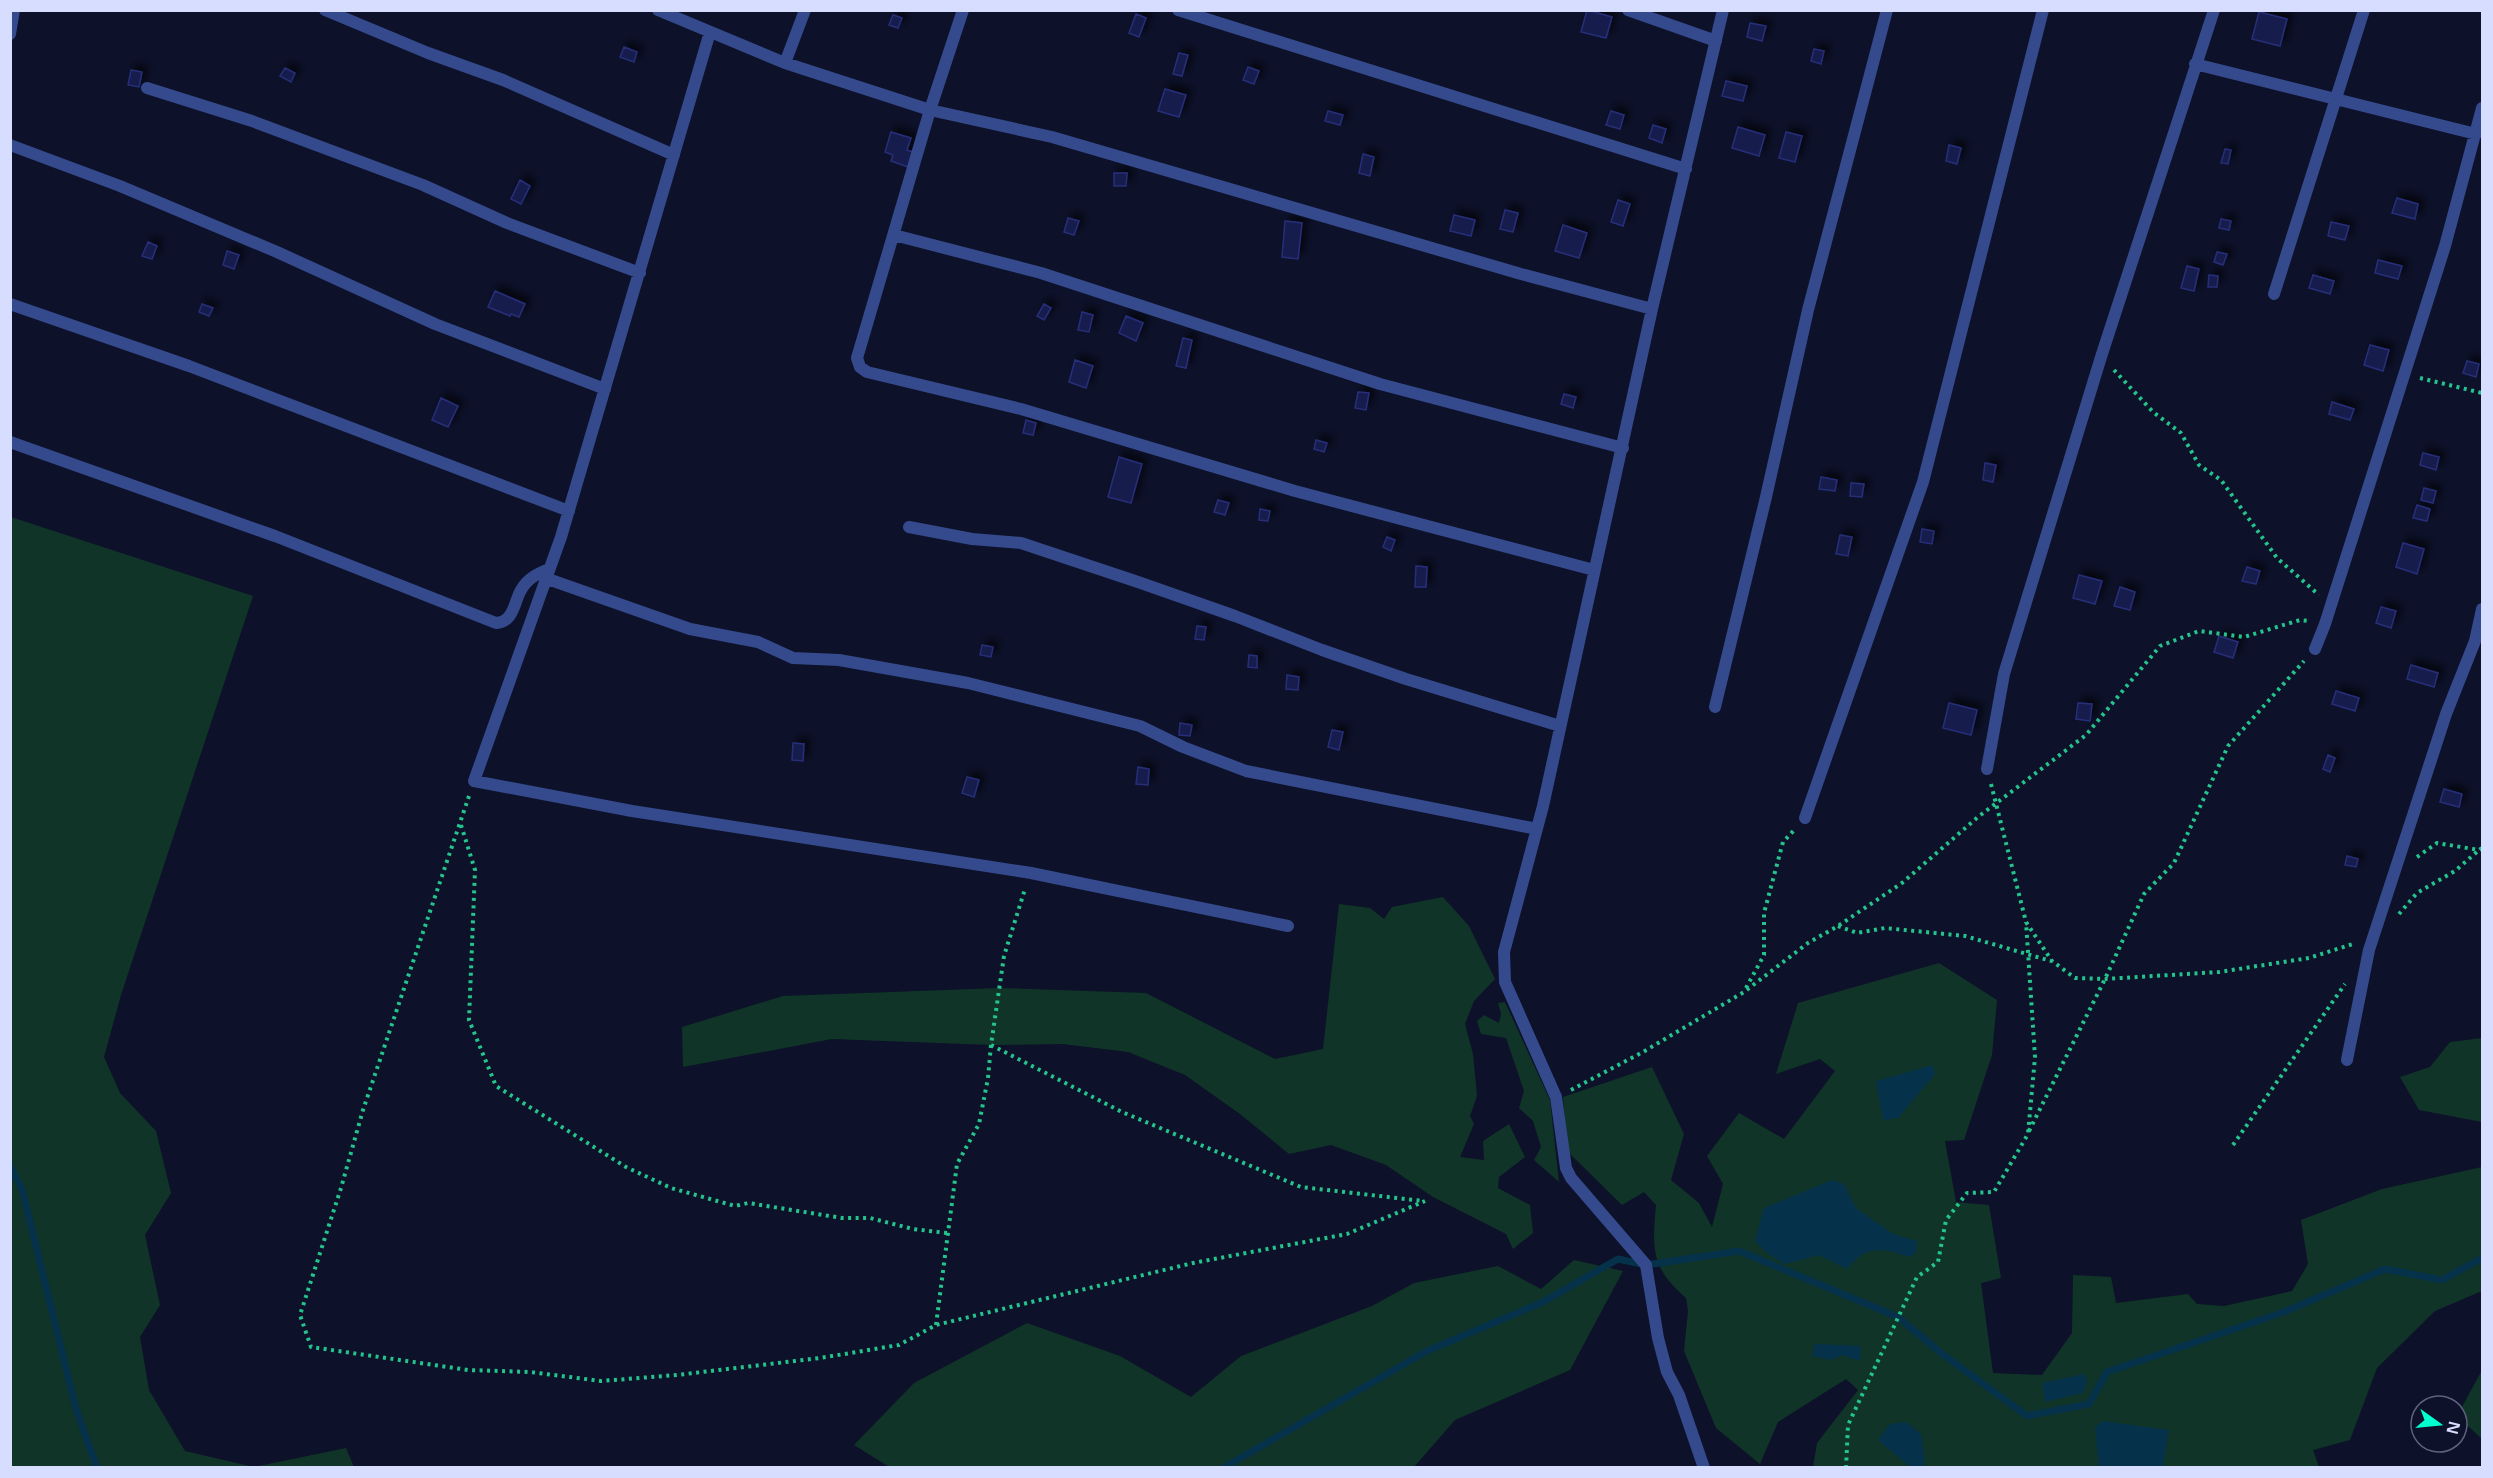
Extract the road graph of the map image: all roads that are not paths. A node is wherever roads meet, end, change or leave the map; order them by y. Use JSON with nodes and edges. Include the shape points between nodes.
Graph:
{"nodes":[{"id":1,"x":14,"y":10,"type":"edge"},
{"id":2,"x":325,"y":10,"type":"edge"},
{"id":3,"x":658,"y":10,"type":"edge"},
{"id":4,"x":805,"y":10,"type":"edge"},
{"id":5,"x":963,"y":10,"type":"edge"},
{"id":6,"x":1178,"y":10,"type":"edge"},
{"id":7,"x":1628,"y":10,"type":"edge"},
{"id":8,"x":1723,"y":10,"type":"edge"},
{"id":9,"x":1887,"y":10,"type":"edge"},
{"id":10,"x":2043,"y":10,"type":"edge"},
{"id":11,"x":2214,"y":10,"type":"edge"},
{"id":12,"x":2364,"y":10,"type":"edge"},
{"id":13,"x":685,"y":16,"type":"edge"},
{"id":14,"x":710,"y":32,"type":"junction"},
{"id":15,"x":10,"y":34,"type":"edge"},
{"id":16,"x":1716,"y":41,"type":"junction"},
{"id":17,"x":785,"y":63,"type":"junction"},
{"id":18,"x":2195,"y":64,"type":"junction"},
{"id":19,"x":147,"y":88,"type":"dead end"},
{"id":20,"x":2335,"y":98,"type":"junction"},
{"id":21,"x":2482,"y":108,"type":"edge"},
{"id":22,"x":930,"y":110,"type":"junction"},
{"id":23,"x":2476,"y":134,"type":"junction"},
{"id":24,"x":10,"y":145,"type":"edge"},
{"id":25,"x":675,"y":155,"type":"junction"},
{"id":26,"x":1686,"y":169,"type":"junction"},
{"id":27,"x":894,"y":235,"type":"junction"},
{"id":28,"x":640,"y":273,"type":"junction"},
{"id":29,"x":2274,"y":294,"type":"dead end"},
{"id":30,"x":10,"y":304,"type":"edge"},
{"id":31,"x":1652,"y":309,"type":"junction"},
{"id":32,"x":605,"y":389,"type":"junction"},
{"id":33,"x":10,"y":442,"type":"edge"},
{"id":34,"x":1623,"y":448,"type":"junction"},
{"id":35,"x":568,"y":511,"type":"junction"},
{"id":36,"x":909,"y":527,"type":"dead end"},
{"id":37,"x":1594,"y":570,"type":"junction"},
{"id":38,"x":547,"y":574,"type":"junction"},
{"id":39,"x":2482,"y":609,"type":"edge"},
{"id":40,"x":2315,"y":649,"type":"road end"},
{"id":41,"x":1715,"y":707,"type":"dead end"},
{"id":42,"x":1560,"y":726,"type":"junction"},
{"id":43,"x":1987,"y":769,"type":"road end"},
{"id":44,"x":1805,"y":818,"type":"road end"},
{"id":45,"x":1537,"y":829,"type":"junction"},
{"id":46,"x":1288,"y":926,"type":"dead end"},
{"id":47,"x":2347,"y":1060,"type":"dead end"},
{"id":48,"x":1704,"y":1467,"type":"edge"}],
"edges":[{"from":1,"to":15,"type":"street"},
{"from":2,"to":25,"type":"street","via":[[503,80]]},
{"from":3,"to":13,"type":"street"},
{"from":4,"to":17,"type":"street"},
{"from":5,"to":22,"type":"street"},
{"from":6,"to":26,"type":"street"},
{"from":7,"to":16,"type":"street"},
{"from":8,"to":16,"type":"street"},
{"from":9,"to":41,"type":"street","via":[[1808,310]]},
{"from":10,"to":44,"type":"street","via":[[1923,482]]},
{"from":11,"to":18,"type":"street"},
{"from":12,"to":20,"type":"street"},
{"from":13,"to":14,"type":"street"},
{"from":14,"to":17,"type":"street"},
{"from":14,"to":25,"type":"street"},
{"from":16,"to":26,"type":"street"},
{"from":17,"to":22,"type":"street"},
{"from":18,"to":20,"type":"street"},
{"from":18,"to":43,"type":"street","via":[[2004,674]]},
{"from":19,"to":28,"type":"street","via":[[252,121],[423,185],[507,223]]},
{"from":20,"to":23,"type":"street"},
{"from":20,"to":29,"type":"street"},
{"from":21,"to":23,"type":"street"},
{"from":22,"to":27,"type":"street"},
{"from":22,"to":31,"type":"street","via":[[1052,137]]},
{"from":23,"to":40,"type":"street","via":[[2405,375]]},
{"from":24,"to":32,"type":"street","via":[[152,199],[435,324]]},
{"from":25,"to":28,"type":"street"},
{"from":26,"to":31,"type":"street"},
{"from":27,"to":34,"type":"street","via":[[1041,273],[1380,384]]},
{"from":27,"to":37,"type":"street","via":[[857,358],[867,372],[1021,409],[1295,491]]},
{"from":28,"to":32,"type":"street"},
{"from":30,"to":35,"type":"street","via":[[189,366]]},
{"from":31,"to":34,"type":"street"},
{"from":32,"to":35,"type":"street"},
{"from":33,"to":38,"type":"street","via":[[275,536],[496,623],[506,621],[528,581],[535,575]]},
{"from":34,"to":37,"type":"street"},
{"from":35,"to":38,"type":"street"},
{"from":36,"to":42,"type":"street","via":[[1021,543],[1395,675]]},
{"from":37,"to":42,"type":"street"},
{"from":38,"to":45,"type":"street","via":[[690,628],[758,642],[793,658],[839,660],[968,683],[1132,724],[1246,771]]},
{"from":38,"to":46,"type":"street","via":[[474,781],[632,811],[1031,873]]},
{"from":39,"to":47,"type":"street","via":[[2475,641],[2446,714],[2372,939]]},
{"from":42,"to":45,"type":"street"},
{"from":45,"to":48,"type":"street","via":[[1504,952],[1505,982],[1556,1097],[1571,1178],[1646,1265],[1667,1372]]}]}
